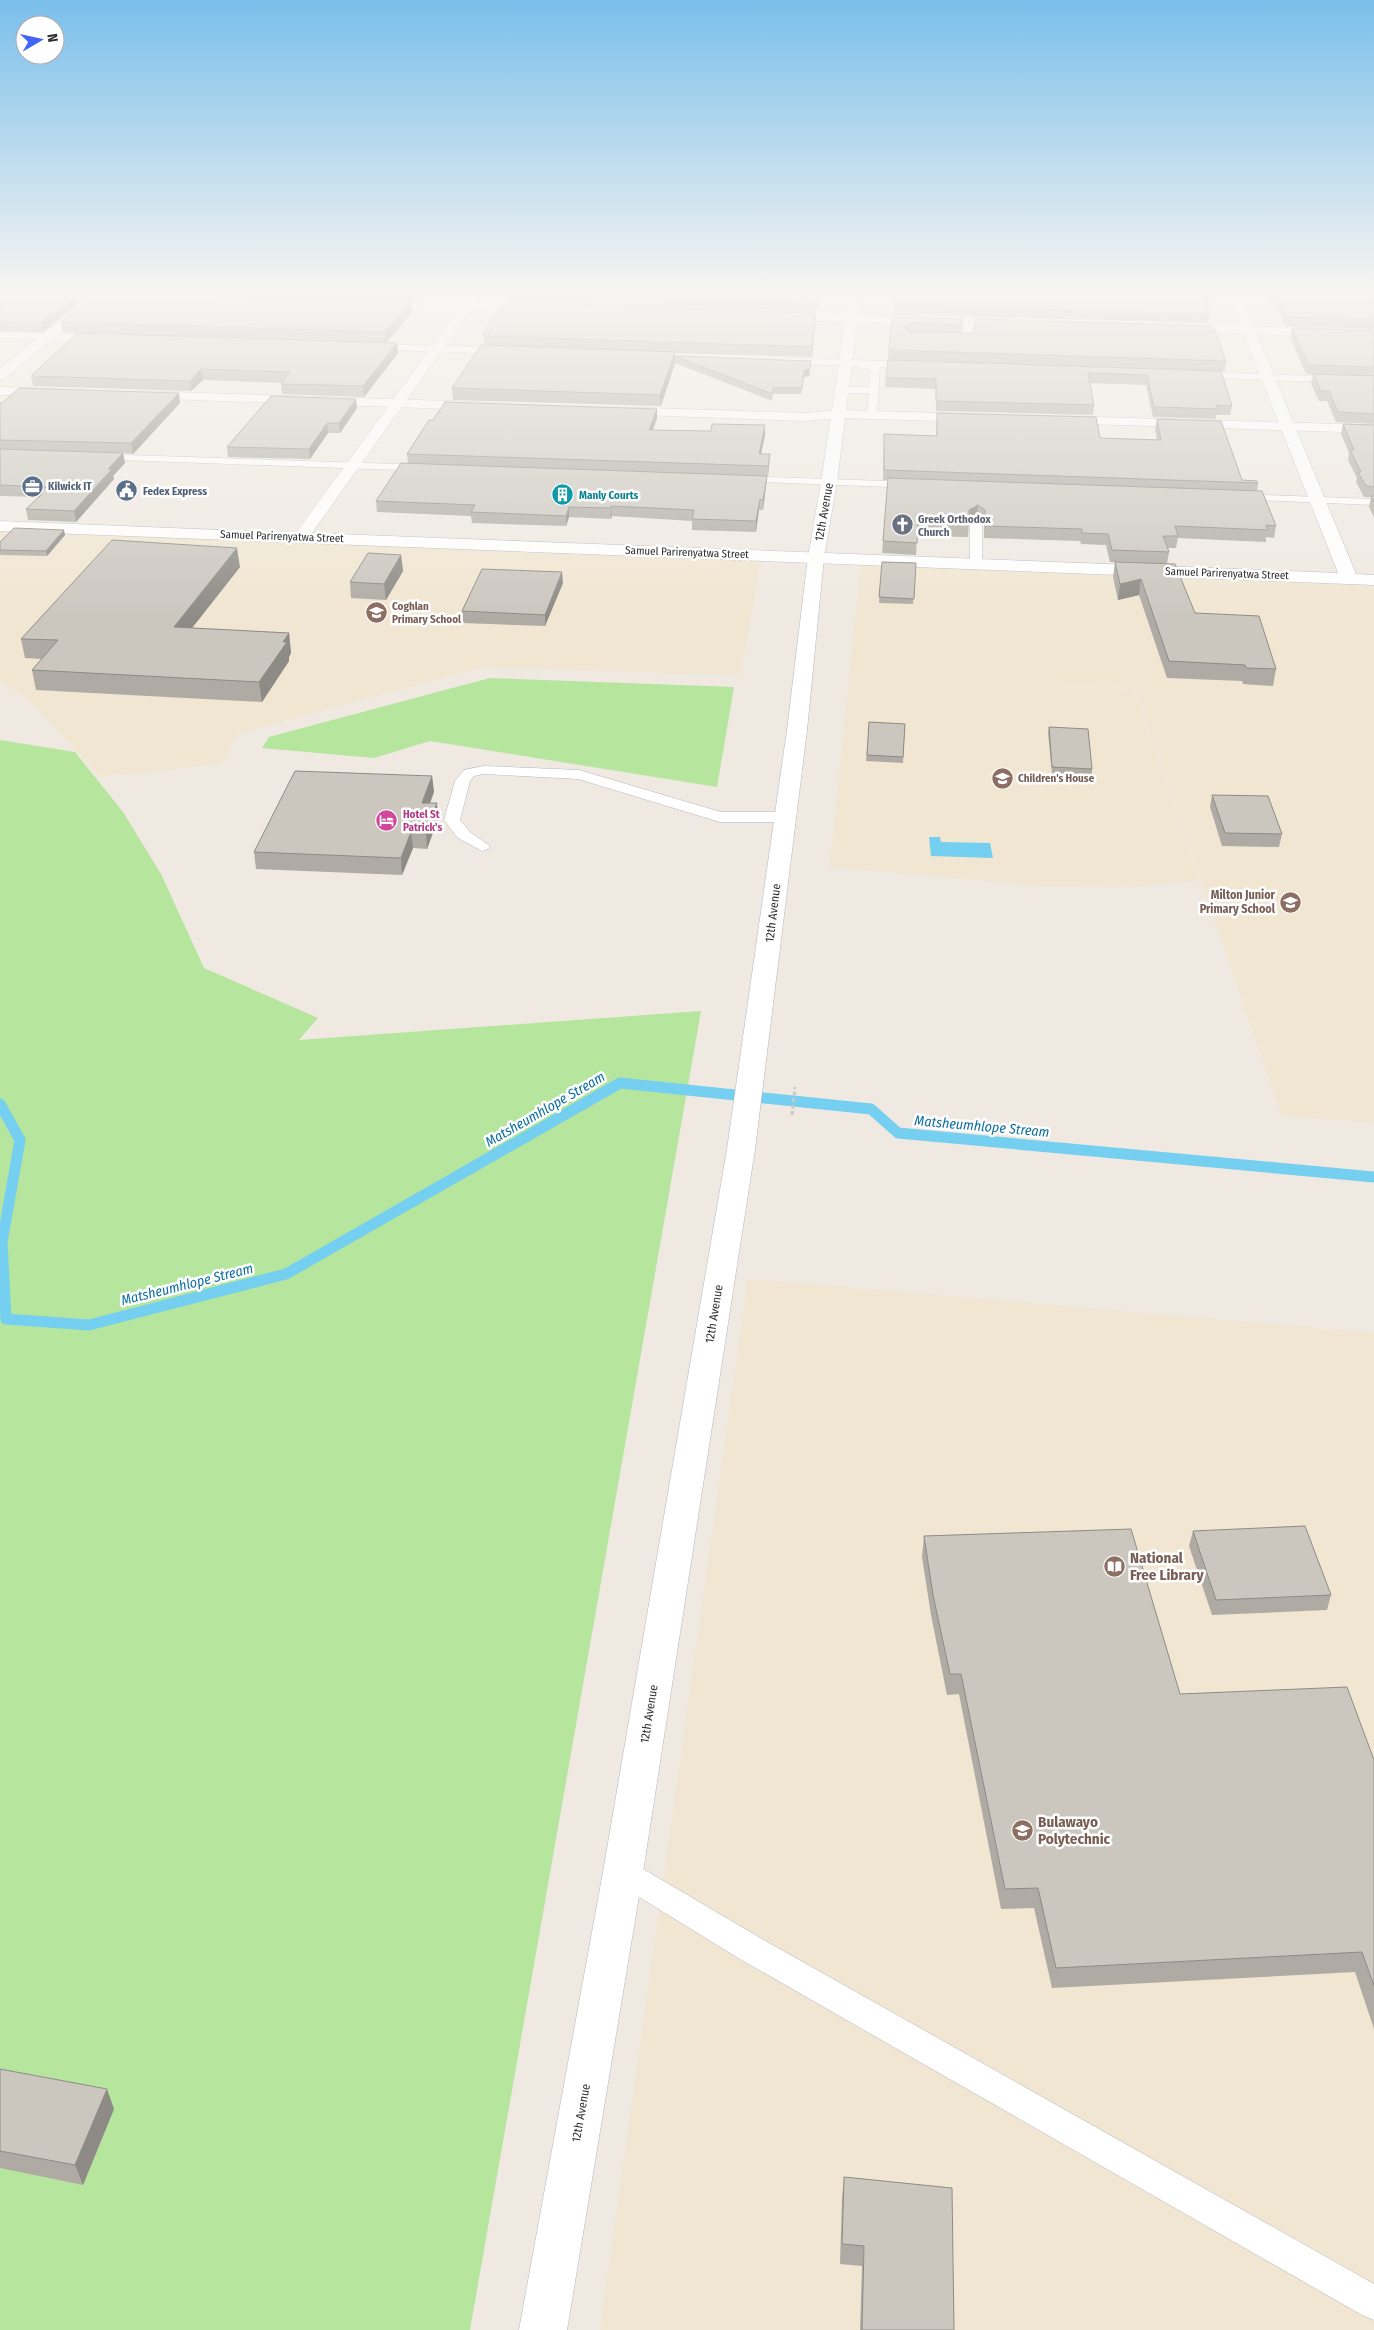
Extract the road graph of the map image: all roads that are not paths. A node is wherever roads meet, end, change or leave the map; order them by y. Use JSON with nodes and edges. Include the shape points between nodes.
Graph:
{"nodes":[{"id":1,"x":390,"y":403,"type":"edge"},
{"id":2,"x":399,"y":403,"type":"junction"},
{"id":3,"x":840,"y":403,"type":"edge"},
{"id":4,"x":873,"y":403,"type":"edge"},
{"id":5,"x":1279,"y":403,"type":"edge"},
{"id":6,"x":493,"y":406,"type":"edge"},
{"id":7,"x":600,"y":410,"type":"edge"},
{"id":8,"x":872,"y":415,"type":"junction"},
{"id":9,"x":838,"y":419,"type":"junction"},
{"id":10,"x":1050,"y":426,"type":"edge"},
{"id":11,"x":1374,"y":429,"type":"edge"},
{"id":12,"x":1291,"y":433,"type":"junction"},
{"id":13,"x":1374,"y":442,"type":"edge"},
{"id":14,"x":88,"y":457,"type":"edge"},
{"id":15,"x":353,"y":465,"type":"junction"},
{"id":16,"x":434,"y":468,"type":"edge"},
{"id":17,"x":723,"y":478,"type":"edge"},
{"id":18,"x":829,"y":482,"type":"junction"},
{"id":19,"x":931,"y":486,"type":"edge"},
{"id":20,"x":1224,"y":496,"type":"edge"},
{"id":21,"x":1317,"y":500,"type":"junction"},
{"id":22,"x":1374,"y":502,"type":"edge"},
{"id":23,"x":976,"y":522,"type":"edge"},
{"id":24,"x":0,"y":526,"type":"edge"},
{"id":25,"x":301,"y":537,"type":"junction"},
{"id":26,"x":816,"y":556,"type":"junction"},
{"id":27,"x":976,"y":563,"type":"junction"},
{"id":28,"x":1349,"y":578,"type":"junction"},
{"id":29,"x":1374,"y":580,"type":"edge"},
{"id":30,"x":786,"y":817,"type":"junction"},
{"id":31,"x":482,"y":846,"type":"dead end"},
{"id":32,"x":623,"y":1872,"type":"junction"},
{"id":33,"x":1374,"y":2303,"type":"edge"},
{"id":34,"x":543,"y":2330,"type":"edge"}],
"edges":[{"from":1,"to":2,"type":"street"},
{"from":2,"to":6,"type":"street"},
{"from":2,"to":15,"type":"street"},
{"from":3,"to":9,"type":"street","name":"12th Avenue"},
{"from":4,"to":8,"type":"lane"},
{"from":5,"to":12,"type":"street"},
{"from":7,"to":9,"type":"street"},
{"from":8,"to":9,"type":"street"},
{"from":8,"to":9,"type":"street","via":[[987,424]]},
{"from":9,"to":18,"type":"street","name":"12th Avenue"},
{"from":10,"to":12,"type":"street"},
{"from":11,"to":12,"type":"street"},
{"from":12,"to":13,"type":"street"},
{"from":12,"to":21,"type":"street"},
{"from":14,"to":15,"type":"lane"},
{"from":15,"to":16,"type":"lane"},
{"from":15,"to":25,"type":"street"},
{"from":17,"to":18,"type":"lane"},
{"from":18,"to":19,"type":"lane"},
{"from":18,"to":26,"type":"street","name":"12th Avenue"},
{"from":20,"to":21,"type":"lane"},
{"from":21,"to":22,"type":"lane"},
{"from":21,"to":28,"type":"street"},
{"from":23,"to":27,"type":"lane"},
{"from":24,"to":25,"type":"street","name":"Samuel Parirenyatwa Street"},
{"from":25,"to":26,"type":"street","name":"Samuel Parirenyatwa Street"},
{"from":26,"to":27,"type":"street","name":"Samuel Parirenyatwa Street"},
{"from":26,"to":30,"type":"street","name":"12th Avenue"},
{"from":27,"to":28,"type":"street","name":"Samuel Parirenyatwa Street"},
{"from":28,"to":29,"type":"street","name":"Samuel Parirenyatwa Street"},
{"from":30,"to":31,"type":"lane","via":[[720,817],[579,775],[484,770],[469,773],[463,781],[452,820],[464,835]]},
{"from":30,"to":32,"type":"street","name":"12th Avenue","via":[[741,1149]]},
{"from":32,"to":33,"type":"lane","via":[[751,1949]]},
{"from":32,"to":34,"type":"street","name":"12th Avenue"}]}
